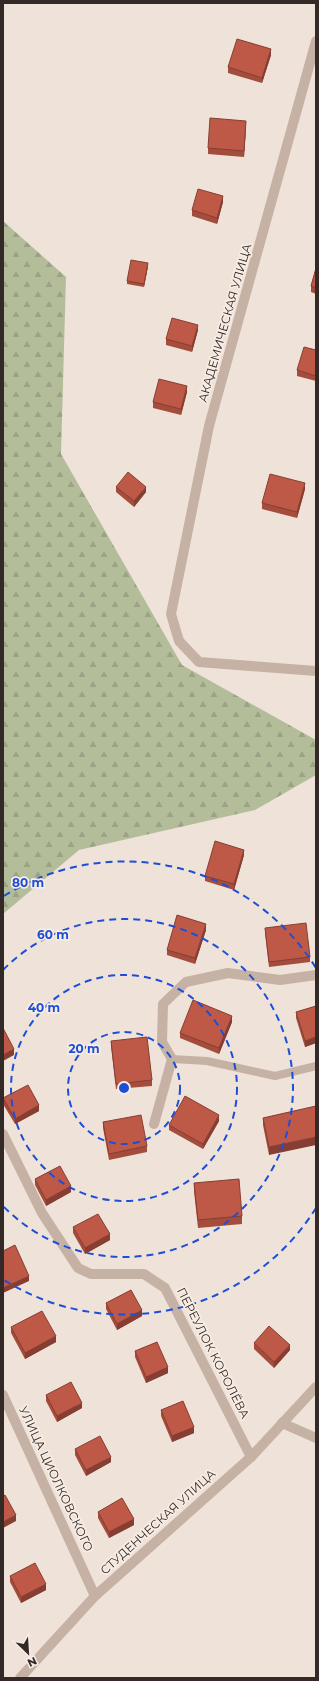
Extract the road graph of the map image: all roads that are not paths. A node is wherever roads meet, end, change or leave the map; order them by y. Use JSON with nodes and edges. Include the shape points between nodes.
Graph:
{"nodes":[{"id":1,"x":316,"y":41,"type":"edge"},
{"id":2,"x":314,"y":61,"type":"edge"},
{"id":3,"x":316,"y":671,"type":"edge"},
{"id":4,"x":316,"y":974,"type":"edge"},
{"id":5,"x":172,"y":1059,"type":"junction"},
{"id":6,"x":316,"y":1066,"type":"edge"},
{"id":7,"x":154,"y":1124,"type":"dead end"},
{"id":8,"x":3,"y":1134,"type":"edge"},
{"id":9,"x":316,"y":1387,"type":"edge"},
{"id":10,"x":3,"y":1395,"type":"edge"},
{"id":11,"x":282,"y":1423,"type":"junction"},
{"id":12,"x":316,"y":1438,"type":"edge"},
{"id":13,"x":251,"y":1456,"type":"junction"},
{"id":14,"x":95,"y":1596,"type":"junction"},
{"id":15,"x":20,"y":1678,"type":"edge"}],
"edges":[{"from":1,"to":2,"type":"street","name":"АКАДЕМИЧЕСКАЯ УЛИЦА"},
{"from":2,"to":3,"type":"street","name":"АКАДЕМИЧЕСКАЯ УЛИЦА","via":[[209,426],[171,614],[179,641],[200,662]]},
{"from":4,"to":5,"type":"street","via":[[280,980],[228,973],[186,982],[163,1004],[162,1042]]},
{"from":5,"to":6,"type":"lane","via":[[207,1061],[275,1076]]},
{"from":5,"to":7,"type":"street"},
{"from":8,"to":13,"type":"street","name":"ПЕРЕУЛОК КОРОЛЁВА","via":[[42,1213],[78,1268],[91,1274],[144,1274],[165,1288]]},
{"from":9,"to":11,"type":"street","name":"СТУДЕНЧЕСКАЯ УЛИЦА"},
{"from":10,"to":14,"type":"street","name":"УЛИЦА ЦИОЛКОВСКОГО"},
{"from":11,"to":12,"type":"street"},
{"from":11,"to":13,"type":"street","name":"СТУДЕНЧЕСКАЯ УЛИЦА"},
{"from":13,"to":14,"type":"street","name":"СТУДЕНЧЕСКАЯ УЛИЦА"},
{"from":14,"to":15,"type":"street","name":"СТУДЕНЧЕСКАЯ УЛИЦА"}]}
